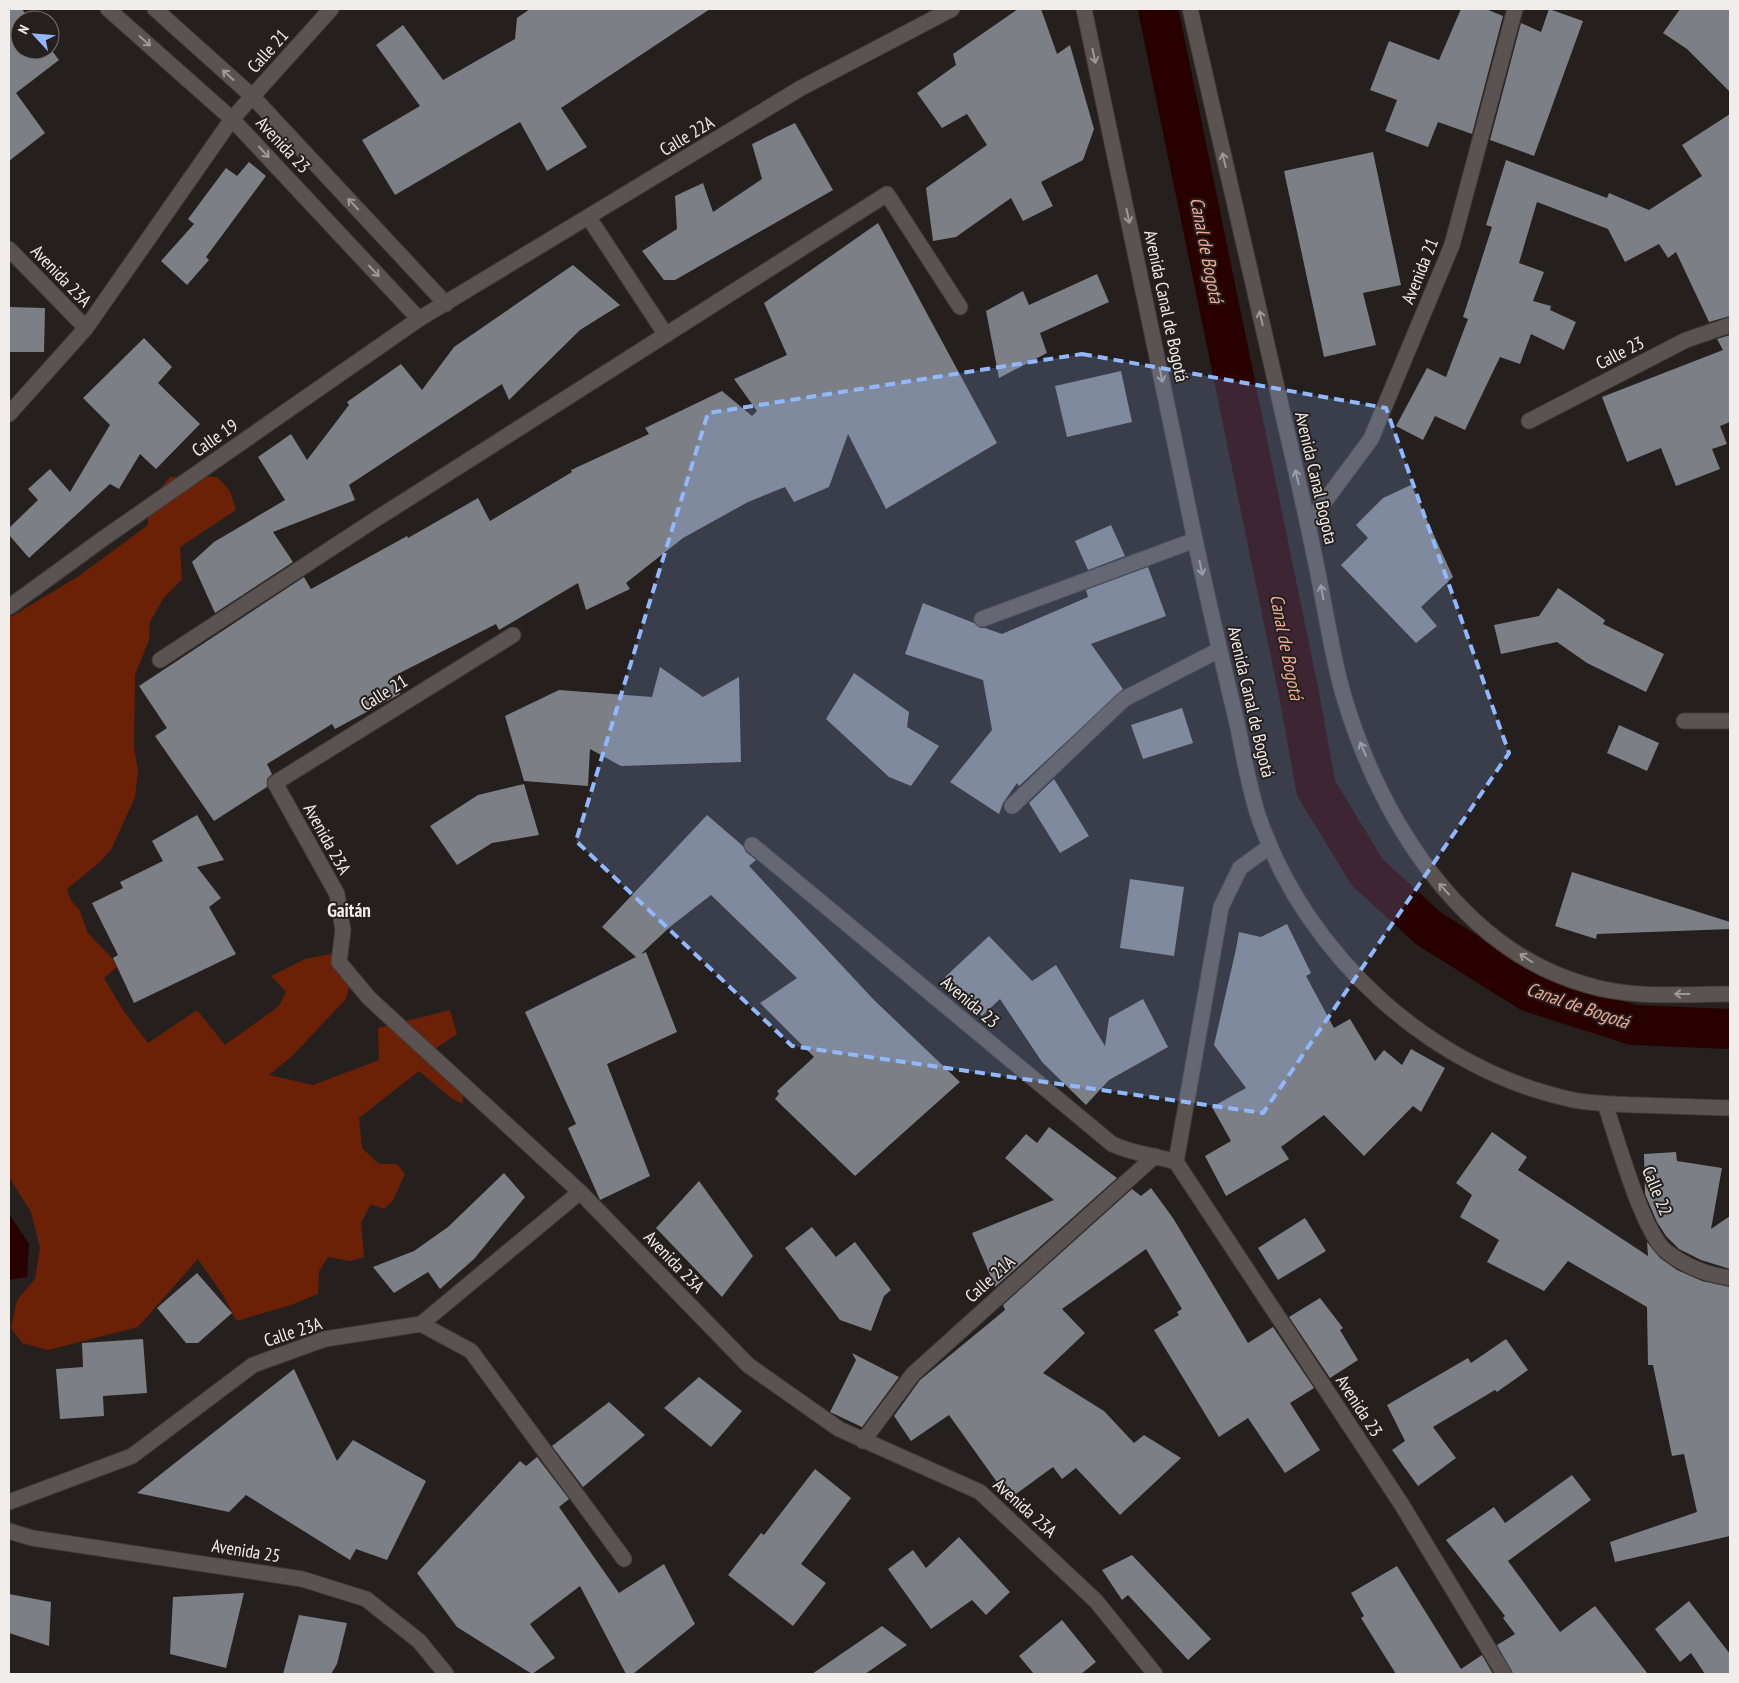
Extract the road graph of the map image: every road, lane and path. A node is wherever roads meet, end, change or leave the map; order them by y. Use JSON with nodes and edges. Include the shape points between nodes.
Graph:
{"nodes":[{"id":1,"x":108,"y":9,"type":"edge"},
{"id":2,"x":155,"y":9,"type":"edge"},
{"id":3,"x":331,"y":9,"type":"edge"},
{"id":4,"x":952,"y":9,"type":"edge"},
{"id":5,"x":1084,"y":9,"type":"edge"},
{"id":6,"x":1190,"y":9,"type":"edge"},
{"id":7,"x":1514,"y":9,"type":"edge"},
{"id":8,"x":252,"y":96,"type":"junction"},
{"id":9,"x":232,"y":118,"type":"junction"},
{"id":10,"x":589,"y":218,"type":"junction"},
{"id":11,"x":9,"y":249,"type":"edge"},
{"id":12,"x":446,"y":304,"type":"junction"},
{"id":13,"x":960,"y":307,"type":"dead end"},
{"id":14,"x":419,"y":319,"type":"junction"},
{"id":15,"x":1730,"y":325,"type":"edge"},
{"id":16,"x":86,"y":328,"type":"junction"},
{"id":17,"x":666,"y":335,"type":"junction"},
{"id":18,"x":9,"y":414,"type":"edge"},
{"id":19,"x":1529,"y":421,"type":"dead end"},
{"id":20,"x":1308,"y":524,"type":"junction"},
{"id":21,"x":1195,"y":540,"type":"junction"},
{"id":22,"x":9,"y":607,"type":"edge"},
{"id":23,"x":982,"y":619,"type":"dead end"},
{"id":24,"x":513,"y":635,"type":"dead end"},
{"id":25,"x":1219,"y":650,"type":"junction"},
{"id":26,"x":160,"y":660,"type":"dead end"},
{"id":27,"x":1730,"y":721,"type":"edge"},
{"id":28,"x":1684,"y":722,"type":"dead end"},
{"id":29,"x":275,"y":783,"type":"joint"},
{"id":30,"x":1012,"y":806,"type":"dead end"},
{"id":31,"x":752,"y":845,"type":"dead end"},
{"id":32,"x":1270,"y":846,"type":"junction"},
{"id":33,"x":1730,"y":994,"type":"edge"},
{"id":34,"x":1605,"y":1104,"type":"junction"},
{"id":35,"x":1730,"y":1108,"type":"edge"},
{"id":36,"x":1155,"y":1156,"type":"junction"},
{"id":37,"x":1176,"y":1162,"type":"junction"},
{"id":38,"x":580,"y":1192,"type":"junction"},
{"id":39,"x":1730,"y":1278,"type":"edge"},
{"id":40,"x":421,"y":1324,"type":"junction"},
{"id":41,"x":863,"y":1441,"type":"junction"},
{"id":42,"x":9,"y":1502,"type":"edge"},
{"id":43,"x":9,"y":1531,"type":"edge"},
{"id":44,"x":624,"y":1559,"type":"dead end"},
{"id":45,"x":446,"y":1674,"type":"edge"},
{"id":46,"x":1155,"y":1674,"type":"edge"},
{"id":47,"x":1504,"y":1674,"type":"edge"}],
"edges":[{"from":1,"to":9,"type":"street","name":"Avenida 23","one_way":true},
{"from":8,"to":2,"type":"street","name":"Avenida 23","one_way":true},
{"from":3,"to":8,"type":"street","name":"Calle 21"},
{"from":4,"to":10,"type":"street","name":"Calle 22A","via":[[801,88]]},
{"from":5,"to":21,"type":"street","name":"Avenida Canal de Bogotá","one_way":true},
{"from":20,"to":6,"type":"street","name":"Avenida Canal Bogota","one_way":true},
{"from":7,"to":20,"type":"street","name":"Avenida 21","via":[[1452,245],[1371,439]]},
{"from":8,"to":9,"type":"street","name":"Calle 21"},
{"from":12,"to":8,"type":"street","name":"Avenida 23","one_way":true},
{"from":9,"to":14,"type":"street","name":"Avenida 23","one_way":true},
{"from":9,"to":16,"type":"street","name":"Calle 21"},
{"from":10,"to":12,"type":"street","name":"Calle 22A"},
{"from":10,"to":17,"type":"street"},
{"from":11,"to":16,"type":"street","name":"Avenida 23A"},
{"from":12,"to":14,"type":"street","name":"Calle 19"},
{"from":13,"to":17,"type":"street","via":[[887,194]]},
{"from":14,"to":22,"type":"street","name":"Calle 19"},
{"from":15,"to":19,"type":"street","name":"Calle 23","via":[[1686,340]]},
{"from":16,"to":18,"type":"street","name":"Calle 21"},
{"from":17,"to":26,"type":"street"},
{"from":33,"to":20,"type":"street","name":"Avenida Canal Bogota","one_way":true,"via":[[1658,994],[1586,985],[1534,963],[1478,923],[1435,879],[1387,804],[1355,731],[1341,685]]},
{"from":21,"to":23,"type":"street"},
{"from":21,"to":25,"type":"street","name":"Avenida Canal de Bogotá","one_way":true},
{"from":24,"to":29,"type":"street","name":"Calle 21"},
{"from":25,"to":30,"type":"street","via":[[1124,699]]},
{"from":25,"to":32,"type":"street","name":"Avenida Canal de Bogotá","via":[[1259,818]]},
{"from":27,"to":28,"type":"street"},
{"from":29,"to":38,"type":"street","name":"Avenida 23A","via":[[337,894],[343,930],[339,962],[369,998]]},
{"from":31,"to":36,"type":"street","name":"Avenida 23","via":[[1112,1144],[1131,1153]]},
{"from":32,"to":34,"type":"street","name":"Avenida Canal de Bogotá","via":[[1321,934],[1364,984],[1409,1024],[1478,1067],[1514,1083],[1554,1096]]},
{"from":32,"to":37,"type":"street","via":[[1240,868],[1221,907]]},
{"from":34,"to":35,"type":"street","name":"Avenida Canal de Bogotá"},
{"from":34,"to":39,"type":"street","name":"Calle 22","via":[[1644,1218],[1666,1252],[1710,1276]]},
{"from":36,"to":37,"type":"street","name":"Avenida 23"},
{"from":36,"to":41,"type":"street","name":"Calle 21A","via":[[913,1374]]},
{"from":37,"to":47,"type":"street","name":"Avenida 23","via":[[1397,1497]]},
{"from":38,"to":40,"type":"street"},
{"from":38,"to":41,"type":"street","name":"Avenida 23A","via":[[748,1365],[839,1429]]},
{"from":40,"to":42,"type":"street","name":"Calle 23A","via":[[325,1339],[253,1365],[132,1456]]},
{"from":40,"to":44,"type":"street","via":[[472,1352]]},
{"from":41,"to":46,"type":"street","name":"Avenida 23A","via":[[980,1492],[1096,1601]]},
{"from":43,"to":45,"type":"street","name":"Avenida 25","via":[[32,1538],[302,1579],[366,1599],[419,1640]]}]}
